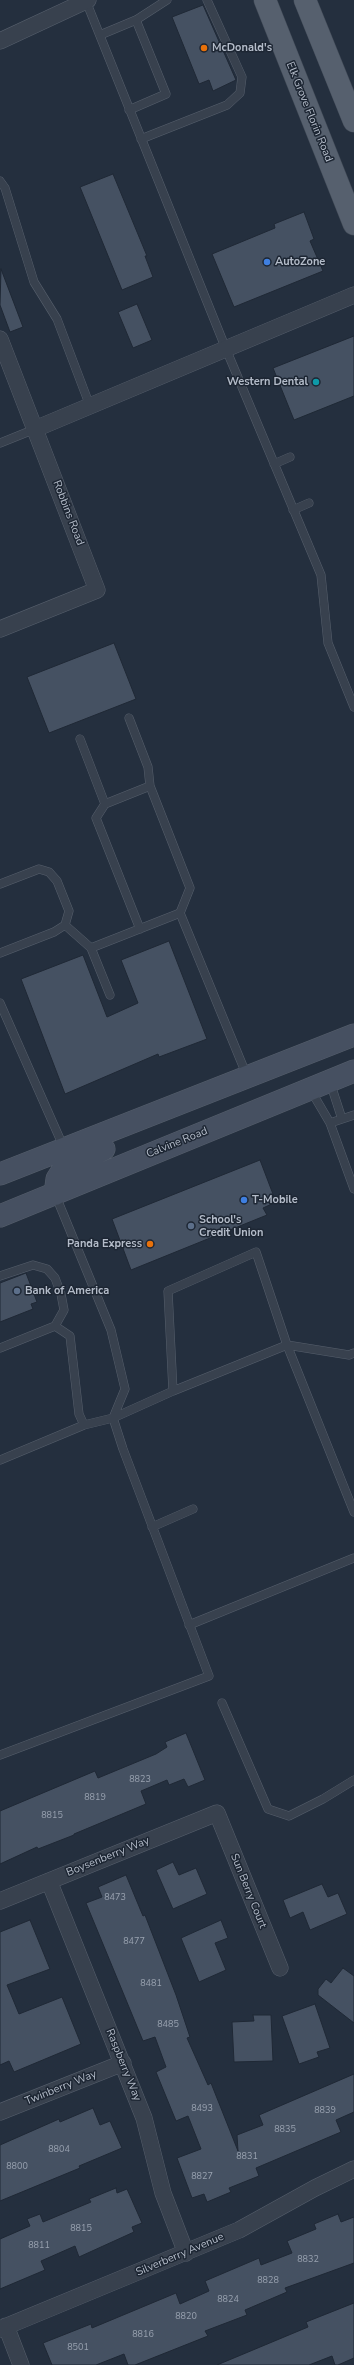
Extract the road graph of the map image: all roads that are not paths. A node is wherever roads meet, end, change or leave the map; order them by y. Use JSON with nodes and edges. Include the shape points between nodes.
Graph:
{"nodes":[{"id":1,"x":167,"y":0,"type":"edge"},
{"id":2,"x":207,"y":0,"type":"edge"},
{"id":3,"x":265,"y":0,"type":"edge"},
{"id":4,"x":305,"y":0,"type":"edge"},
{"id":5,"x":87,"y":1,"type":"edge"},
{"id":6,"x":136,"y":20,"type":"junction"},
{"id":7,"x":100,"y":35,"type":"junction"},
{"id":8,"x":0,"y":41,"type":"edge"},
{"id":9,"x":349,"y":94,"type":"edge"},
{"id":10,"x":130,"y":110,"type":"junction"},
{"id":11,"x":354,"y":121,"type":"edge"},
{"id":12,"x":141,"y":139,"type":"junction"},
{"id":13,"x":0,"y":182,"type":"edge"},
{"id":14,"x":354,"y":224,"type":"edge"},
{"id":15,"x":354,"y":295,"type":"edge"},
{"id":16,"x":0,"y":339,"type":"edge"},
{"id":17,"x":226,"y":349,"type":"junction"},
{"id":18,"x":90,"y":406,"type":"junction"},
{"id":19,"x":35,"y":429,"type":"junction"},
{"id":20,"x":0,"y":443,"type":"edge"},
{"id":21,"x":290,"y":457,"type":"dead end"},
{"id":22,"x":274,"y":464,"type":"junction"},
{"id":23,"x":309,"y":503,"type":"dead end"},
{"id":24,"x":293,"y":510,"type":"junction"},
{"id":25,"x":0,"y":629,"type":"edge"},
{"id":26,"x":354,"y":707,"type":"edge"},
{"id":27,"x":129,"y":718,"type":"dead end"},
{"id":28,"x":80,"y":739,"type":"dead end"},
{"id":29,"x":150,"y":786,"type":"junction"},
{"id":30,"x":105,"y":804,"type":"junction"},
{"id":31,"x":0,"y":884,"type":"edge"},
{"id":32,"x":180,"y":913,"type":"junction"},
{"id":33,"x":65,"y":925,"type":"junction"},
{"id":34,"x":140,"y":929,"type":"junction"},
{"id":35,"x":91,"y":948,"type":"junction"},
{"id":36,"x":0,"y":953,"type":"edge"},
{"id":37,"x":110,"y":995,"type":"dead end"},
{"id":38,"x":0,"y":1003,"type":"edge"},
{"id":39,"x":354,"y":1035,"type":"edge"},
{"id":40,"x":354,"y":1071,"type":"edge"},
{"id":41,"x":247,"y":1077,"type":"junction"},
{"id":42,"x":320,"y":1084,"type":"junction"},
{"id":43,"x":164,"y":1110,"type":"junction"},
{"id":44,"x":354,"y":1115,"type":"edge"},
{"id":45,"x":342,"y":1119,"type":"junction"},
{"id":46,"x":330,"y":1123,"type":"junction"},
{"id":47,"x":65,"y":1149,"type":"junction"},
{"id":48,"x":0,"y":1174,"type":"edge"},
{"id":49,"x":354,"y":1189,"type":"edge"},
{"id":50,"x":55,"y":1194,"type":"junction"},
{"id":51,"x":0,"y":1216,"type":"edge"},
{"id":52,"x":0,"y":1276,"type":"edge"},
{"id":53,"x":55,"y":1326,"type":"junction"},
{"id":54,"x":287,"y":1345,"type":"junction"},
{"id":55,"x":0,"y":1348,"type":"edge"},
{"id":56,"x":354,"y":1353,"type":"edge"},
{"id":57,"x":173,"y":1391,"type":"junction"},
{"id":58,"x":113,"y":1418,"type":"junction"},
{"id":59,"x":84,"y":1425,"type":"junction"},
{"id":60,"x":0,"y":1460,"type":"edge"},
{"id":61,"x":193,"y":1509,"type":"dead end"},
{"id":62,"x":354,"y":1512,"type":"edge"},
{"id":63,"x":152,"y":1527,"type":"junction"},
{"id":64,"x":354,"y":1558,"type":"edge"},
{"id":65,"x":189,"y":1624,"type":"junction"},
{"id":66,"x":222,"y":1703,"type":"dead end"},
{"id":67,"x":0,"y":1756,"type":"edge"},
{"id":68,"x":354,"y":1780,"type":"edge"},
{"id":69,"x":217,"y":1813,"type":"joint"},
{"id":70,"x":49,"y":1881,"type":"junction"},
{"id":71,"x":0,"y":1901,"type":"edge"},
{"id":72,"x":280,"y":1968,"type":"dead end"},
{"id":73,"x":123,"y":2063,"type":"junction"},
{"id":74,"x":0,"y":2112,"type":"edge"},
{"id":75,"x":354,"y":2169,"type":"edge"},
{"id":76,"x":186,"y":2253,"type":"junction"},
{"id":77,"x":3,"y":2328,"type":"edge"},
{"id":78,"x":21,"y":2365,"type":"edge"}],
"edges":[{"from":1,"to":6,"type":"lane"},
{"from":2,"to":12,"type":"lane","via":[[242,77],[240,93],[227,104]]},
{"from":3,"to":14,"type":"main road","name":"Elk Grove Florin Road"},
{"from":4,"to":9,"type":"main road"},
{"from":5,"to":7,"type":"lane"},
{"from":5,"to":8,"type":"street"},
{"from":6,"to":7,"type":"lane"},
{"from":6,"to":10,"type":"lane","via":[[166,94]]},
{"from":7,"to":10,"type":"lane"},
{"from":9,"to":11,"type":"main road"},
{"from":10,"to":12,"type":"lane"},
{"from":12,"to":17,"type":"lane"},
{"from":13,"to":18,"type":"lane","via":[[5,188],[34,282],[57,319]]},
{"from":15,"to":17,"type":"street"},
{"from":16,"to":19,"type":"street","name":"Robbins Road"},
{"from":17,"to":18,"type":"street"},
{"from":17,"to":22,"type":"lane"},
{"from":18,"to":19,"type":"street"},
{"from":19,"to":20,"type":"lane"},
{"from":19,"to":25,"type":"street","name":"Robbins Road","via":[[97,590]]},
{"from":21,"to":22,"type":"lane"},
{"from":22,"to":24,"type":"lane"},
{"from":23,"to":24,"type":"lane"},
{"from":24,"to":26,"type":"lane","via":[[321,575],[328,643]]},
{"from":27,"to":29,"type":"lane","via":[[148,767]]},
{"from":28,"to":30,"type":"lane"},
{"from":29,"to":30,"type":"lane"},
{"from":29,"to":32,"type":"lane","via":[[190,888]]},
{"from":30,"to":34,"type":"lane","via":[[96,818]]},
{"from":31,"to":33,"type":"lane","via":[[39,869],[49,872],[56,881],[69,911]]},
{"from":32,"to":34,"type":"lane"},
{"from":32,"to":41,"type":"lane"},
{"from":33,"to":35,"type":"lane"},
{"from":33,"to":36,"type":"lane","via":[[54,932]]},
{"from":34,"to":35,"type":"lane"},
{"from":35,"to":37,"type":"lane"},
{"from":38,"to":47,"type":"lane"},
{"from":39,"to":41,"type":"main road"},
{"from":40,"to":42,"type":"main road","name":"Calvine Road"},
{"from":41,"to":43,"type":"main road"},
{"from":42,"to":45,"type":"lane"},
{"from":42,"to":46,"type":"lane"},
{"from":42,"to":50,"type":"main road","name":"Calvine Road"},
{"from":43,"to":47,"type":"main road"},
{"from":43,"to":50,"type":"main road","via":[[136,1136],[64,1168],[57,1179]]},
{"from":44,"to":45,"type":"lane"},
{"from":45,"to":46,"type":"lane"},
{"from":46,"to":49,"type":"lane"},
{"from":47,"to":48,"type":"main road"},
{"from":50,"to":51,"type":"main road","name":"Calvine Road"},
{"from":50,"to":58,"type":"lane","via":[[111,1330],[125,1389]]},
{"from":52,"to":53,"type":"lane","via":[[33,1265],[47,1269],[55,1278],[64,1310]]},
{"from":53,"to":55,"type":"lane"},
{"from":53,"to":59,"type":"lane","via":[[70,1336],[79,1414]]},
{"from":54,"to":56,"type":"lane","via":[[349,1355]]},
{"from":54,"to":57,"type":"lane"},
{"from":54,"to":57,"type":"lane","via":[[256,1252],[168,1291]]},
{"from":54,"to":62,"type":"lane"},
{"from":57,"to":58,"type":"lane"},
{"from":58,"to":59,"type":"lane"},
{"from":58,"to":63,"type":"lane"},
{"from":59,"to":60,"type":"lane"},
{"from":61,"to":63,"type":"lane"},
{"from":63,"to":65,"type":"lane"},
{"from":64,"to":65,"type":"lane"},
{"from":65,"to":67,"type":"lane","via":[[209,1676]]},
{"from":66,"to":68,"type":"lane","via":[[268,1809],[290,1816]]},
{"from":69,"to":70,"type":"street","name":"Boysenberry Way"},
{"from":69,"to":72,"type":"street","name":"Sun Berry Court"},
{"from":70,"to":71,"type":"street","name":"Boysenberry Way"},
{"from":70,"to":73,"type":"street","name":"Raspberry Way"},
{"from":73,"to":74,"type":"street","name":"Twinberry Way"},
{"from":73,"to":76,"type":"street","name":"Raspberry Way","via":[[144,2118],[163,2193]]},
{"from":75,"to":76,"type":"street","name":"Silverberry Avenue","via":[[239,2230]]},
{"from":76,"to":77,"type":"street","name":"Silverberry Avenue"},
{"from":77,"to":78,"type":"street"}]}
